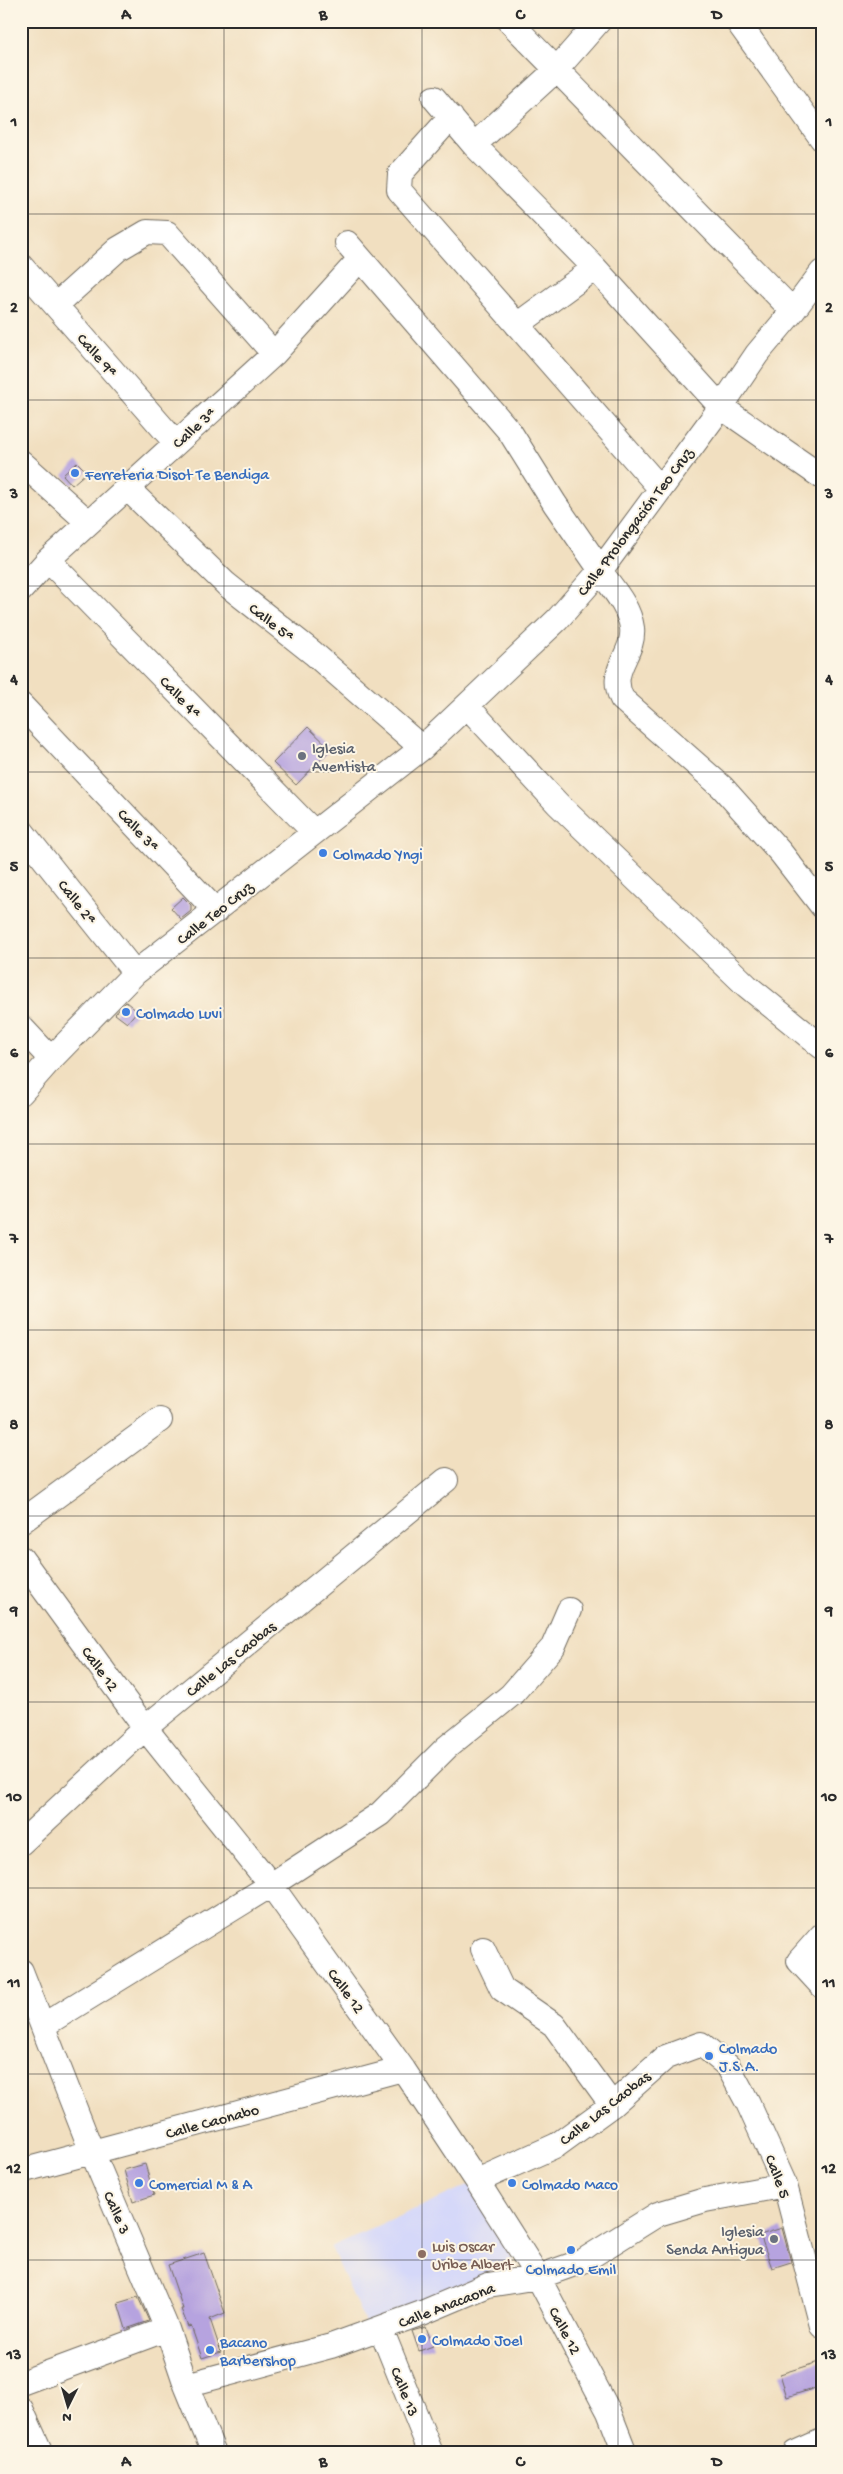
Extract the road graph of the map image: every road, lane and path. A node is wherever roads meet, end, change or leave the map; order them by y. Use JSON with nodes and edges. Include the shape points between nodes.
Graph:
{"nodes":[{"id":1,"x":509,"y":21,"type":"edge"},
{"id":2,"x":599,"y":21,"type":"edge"},
{"id":3,"x":737,"y":21,"type":"edge"},
{"id":4,"x":556,"y":70,"type":"junction"},
{"id":5,"x":434,"y":98,"type":"dead end"},
{"id":6,"x":450,"y":117,"type":"junction"},
{"id":7,"x":822,"y":140,"type":"edge"},
{"id":8,"x":474,"y":145,"type":"junction"},
{"id":9,"x":21,"y":266,"type":"edge"},
{"id":10,"x":595,"y":268,"type":"junction"},
{"id":11,"x":822,"y":272,"type":"edge"},
{"id":12,"x":56,"y":305,"type":"junction"},
{"id":13,"x":793,"y":311,"type":"junction"},
{"id":14,"x":517,"y":326,"type":"junction"},
{"id":15,"x":274,"y":354,"type":"junction"},
{"id":16,"x":721,"y":407,"type":"junction"},
{"id":17,"x":176,"y":443,"type":"junction"},
{"id":18,"x":21,"y":462,"type":"edge"},
{"id":19,"x":822,"y":477,"type":"edge"},
{"id":20,"x":127,"y":488,"type":"junction"},
{"id":21,"x":660,"y":488,"type":"junction"},
{"id":22,"x":88,"y":522,"type":"junction"},
{"id":23,"x":48,"y":560,"type":"junction"},
{"id":24,"x":600,"y":570,"type":"junction"},
{"id":25,"x":21,"y":590,"type":"edge"},
{"id":26,"x":21,"y":704,"type":"edge"},
{"id":27,"x":467,"y":706,"type":"junction"},
{"id":28,"x":422,"y":748,"type":"junction"},
{"id":29,"x":21,"y":830,"type":"edge"},
{"id":30,"x":314,"y":832,"type":"junction"},
{"id":31,"x":822,"y":906,"type":"edge"},
{"id":32,"x":216,"y":910,"type":"junction"},
{"id":33,"x":135,"y":973,"type":"junction"},
{"id":34,"x":21,"y":1027,"type":"edge"},
{"id":35,"x":822,"y":1047,"type":"edge"},
{"id":36,"x":51,"y":1059,"type":"junction"},
{"id":37,"x":21,"y":1093,"type":"edge"},
{"id":38,"x":160,"y":1420,"type":"dead end"},
{"id":39,"x":446,"y":1480,"type":"dead end"},
{"id":40,"x":21,"y":1522,"type":"edge"},
{"id":41,"x":21,"y":1558,"type":"edge"},
{"id":42,"x":569,"y":1610,"type":"dead end"},
{"id":43,"x":145,"y":1728,"type":"junction"},
{"id":44,"x":21,"y":1843,"type":"edge"},
{"id":45,"x":271,"y":1885,"type":"junction"},
{"id":46,"x":822,"y":1935,"type":"edge"},
{"id":47,"x":483,"y":1949,"type":"dead end"},
{"id":48,"x":21,"y":1971,"type":"edge"},
{"id":49,"x":822,"y":1986,"type":"edge"},
{"id":50,"x":44,"y":2025,"type":"junction"},
{"id":51,"x":701,"y":2044,"type":"joint"},
{"id":52,"x":403,"y":2069,"type":"junction"},
{"id":53,"x":612,"y":2105,"type":"junction"},
{"id":54,"x":92,"y":2152,"type":"junction"},
{"id":55,"x":21,"y":2171,"type":"edge"},
{"id":56,"x":478,"y":2181,"type":"junction"},
{"id":57,"x":785,"y":2185,"type":"junction"},
{"id":58,"x":538,"y":2277,"type":"junction"},
{"id":59,"x":822,"y":2326,"type":"edge"},
{"id":60,"x":168,"y":2328,"type":"junction"},
{"id":61,"x":381,"y":2329,"type":"junction"},
{"id":62,"x":21,"y":2383,"type":"edge"},
{"id":63,"x":186,"y":2385,"type":"junction"},
{"id":64,"x":21,"y":2409,"type":"edge"},
{"id":65,"x":822,"y":2441,"type":"edge"},
{"id":66,"x":42,"y":2453,"type":"edge"},
{"id":67,"x":214,"y":2453,"type":"edge"},
{"id":68,"x":431,"y":2453,"type":"edge"},
{"id":69,"x":625,"y":2453,"type":"edge"},
{"id":70,"x":795,"y":2453,"type":"edge"}],
"edges":[{"from":1,"to":4,"type":"street"},
{"from":2,"to":4,"type":"street"},
{"from":3,"to":7,"type":"street"},
{"from":4,"to":8,"type":"street"},
{"from":4,"to":13,"type":"street"},
{"from":5,"to":6,"type":"street"},
{"from":6,"to":8,"type":"street"},
{"from":6,"to":14,"type":"street","via":[[400,174],[399,190]]},
{"from":8,"to":10,"type":"street"},
{"from":9,"to":12,"type":"street","name":"Calle 9ª"},
{"from":10,"to":14,"type":"street"},
{"from":10,"to":16,"type":"street"},
{"from":11,"to":13,"type":"street","name":"Calle Prolongación Teo Cruz"},
{"from":12,"to":15,"type":"street","via":[[118,250],[147,232],[167,234]]},
{"from":12,"to":17,"type":"street","name":"Calle 9ª"},
{"from":13,"to":16,"type":"street","name":"Calle Prolongación Teo Cruz","via":[[757,354]]},
{"from":14,"to":21,"type":"street"},
{"from":15,"to":17,"type":"street","name":"Calle 3ª"},
{"from":15,"to":24,"type":"street","name":"Calle 3ª","via":[[353,251],[510,432]]},
{"from":16,"to":19,"type":"street"},
{"from":16,"to":21,"type":"street","name":"Calle Prolongación Teo Cruz"},
{"from":17,"to":20,"type":"street","name":"Calle 3ª"},
{"from":18,"to":22,"type":"street"},
{"from":20,"to":22,"type":"street","name":"Calle 3ª"},
{"from":20,"to":28,"type":"street","name":"Calle 5ª","via":[[226,584],[313,653]]},
{"from":21,"to":24,"type":"street","name":"Calle Prolongación Teo Cruz"},
{"from":22,"to":23,"type":"street","name":"Calle 3ª"},
{"from":23,"to":25,"type":"street","name":"Calle 3ª"},
{"from":23,"to":30,"type":"street","name":"Calle 4ª"},
{"from":24,"to":27,"type":"street","name":"Calle Prolongación Teo Cruz","via":[[558,620]]},
{"from":24,"to":31,"type":"street","via":[[623,603],[632,630],[630,646],[617,679],[622,699],[722,787],[781,853]]},
{"from":26,"to":32,"type":"street","name":"Calle 3ª"},
{"from":27,"to":28,"type":"street","name":"Calle Prolongación Teo Cruz"},
{"from":27,"to":35,"type":"street","via":[[558,804],[747,986]]},
{"from":28,"to":30,"type":"street","name":"Calle Teo Cruz"},
{"from":29,"to":33,"type":"street","name":"Calle 2ª"},
{"from":30,"to":32,"type":"street","name":"Calle Teo Cruz"},
{"from":32,"to":33,"type":"street","name":"Calle Teo Cruz"},
{"from":33,"to":36,"type":"street","name":"Calle Teo Cruz"},
{"from":34,"to":36,"type":"street"},
{"from":36,"to":37,"type":"street","name":"Calle Teo Cruz"},
{"from":38,"to":40,"type":"street"},
{"from":39,"to":43,"type":"street","name":"Calle Las Caobas"},
{"from":41,"to":43,"type":"street","name":"Calle 12"},
{"from":42,"to":45,"type":"street","via":[[554,1647],[511,1694],[447,1747],[380,1814]]},
{"from":43,"to":44,"type":"street","name":"Calle Las Caobas"},
{"from":43,"to":45,"type":"street","name":"Calle 12"},
{"from":45,"to":50,"type":"street"},
{"from":45,"to":52,"type":"street","name":"Calle 12"},
{"from":46,"to":49,"type":"street","via":[[800,1961]]},
{"from":47,"to":53,"type":"street","via":[[502,1988],[554,2025]]},
{"from":48,"to":50,"type":"street","name":"Calle 3"},
{"from":50,"to":54,"type":"street","name":"Calle 3"},
{"from":51,"to":53,"type":"street","name":"Calle Las Caobas","via":[[666,2057]]},
{"from":51,"to":57,"type":"street","name":"Calle 5","via":[[728,2066]]},
{"from":52,"to":54,"type":"street","name":"Calle Caonabo"},
{"from":52,"to":56,"type":"street","name":"Calle 12"},
{"from":53,"to":56,"type":"street","name":"Calle Las Caobas","via":[[557,2145]]},
{"from":54,"to":55,"type":"street","name":"Calle Caonabo"},
{"from":54,"to":60,"type":"street","name":"Calle 3"},
{"from":56,"to":58,"type":"street","name":"Calle 12"},
{"from":57,"to":58,"type":"street","name":"Calle Anacaona","via":[[705,2200],[658,2214],[583,2261]]},
{"from":57,"to":59,"type":"street","name":"Calle 5"},
{"from":58,"to":61,"type":"street","name":"Calle Anacaona","via":[[488,2286]]},
{"from":58,"to":69,"type":"street","name":"Calle 12","via":[[609,2412]]},
{"from":60,"to":62,"type":"street"},
{"from":60,"to":63,"type":"street","name":"Calle 3"},
{"from":61,"to":63,"type":"street","name":"Calle Anacaona","via":[[331,2346]]},
{"from":61,"to":68,"type":"street","name":"Calle 13"},
{"from":63,"to":67,"type":"street","name":"Calle 3"},
{"from":64,"to":66,"type":"street"},
{"from":65,"to":70,"type":"street"}]}
